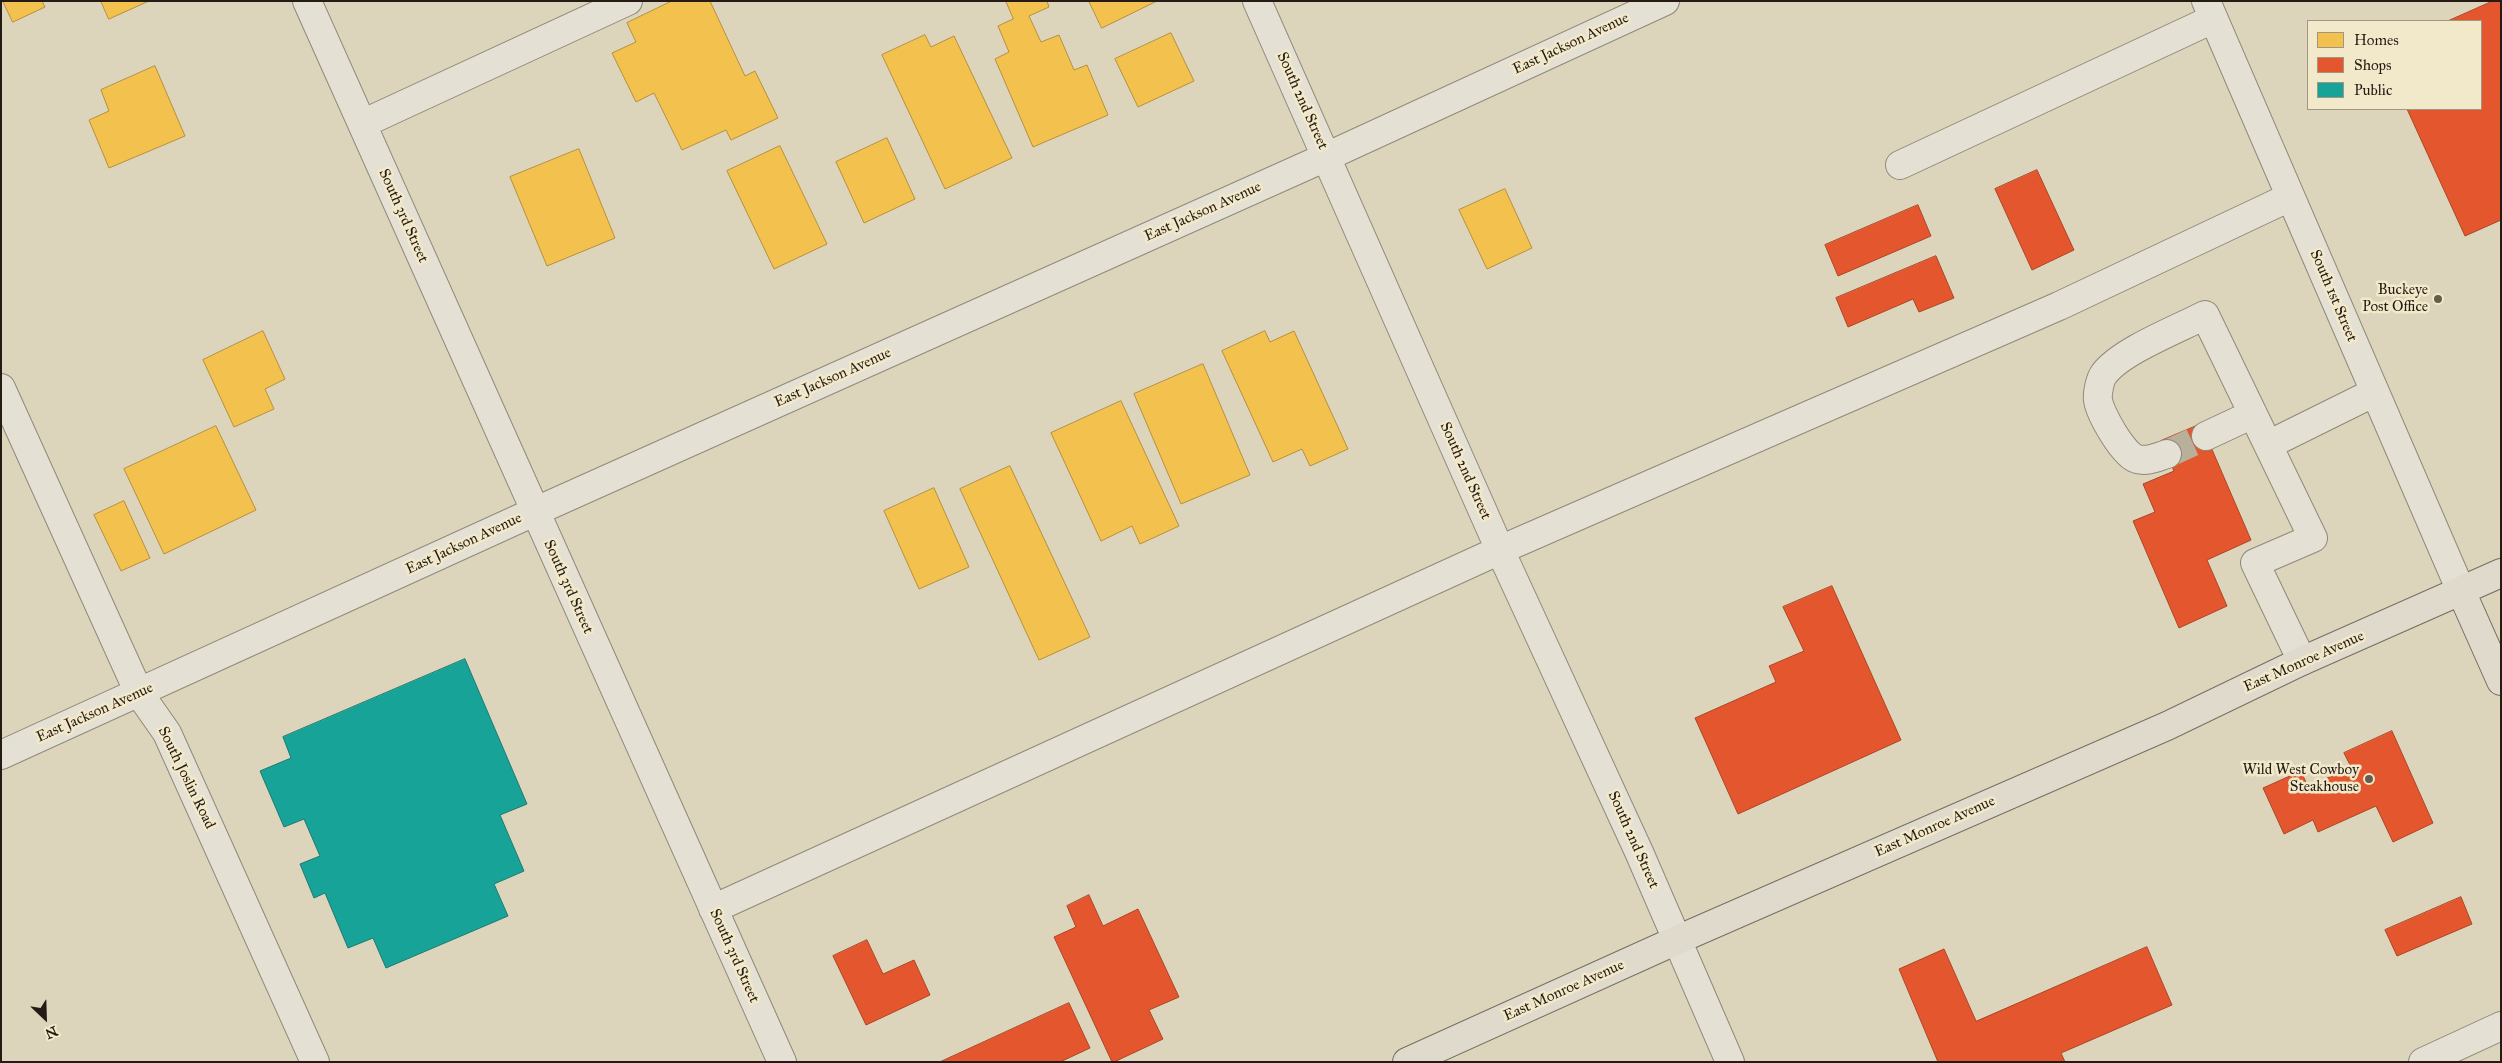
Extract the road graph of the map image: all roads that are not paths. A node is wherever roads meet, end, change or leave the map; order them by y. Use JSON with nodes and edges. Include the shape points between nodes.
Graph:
{"nodes":[{"id":1,"x":307,"y":1,"type":"edge"},
{"id":2,"x":628,"y":1,"type":"edge"},
{"id":3,"x":1257,"y":1,"type":"edge"},
{"id":4,"x":1665,"y":1,"type":"edge"},
{"id":5,"x":2209,"y":10,"type":"edge"},
{"id":6,"x":362,"y":124,"type":"junction"},
{"id":7,"x":1326,"y":157,"type":"junction"},
{"id":8,"x":1900,"y":166,"type":"dead end"},
{"id":9,"x":2290,"y":197,"type":"junction"},
{"id":10,"x":1,"y":388,"type":"edge"},
{"id":11,"x":2375,"y":392,"type":"junction"},
{"id":12,"x":2253,"y":414,"type":"junction"},
{"id":13,"x":2206,"y":436,"type":"tunnel mouth"},
{"id":14,"x":2268,"y":444,"type":"junction"},
{"id":15,"x":2166,"y":454,"type":"tunnel mouth"},
{"id":16,"x":534,"y":512,"type":"junction"},
{"id":17,"x":1500,"y":550,"type":"junction"},
{"id":18,"x":2501,"y":574,"type":"edge"},
{"id":19,"x":2461,"y":591,"type":"junction"},
{"id":20,"x":2302,"y":661,"type":"junction"},
{"id":21,"x":2501,"y":682,"type":"edge"},
{"id":22,"x":139,"y":693,"type":"junction"},
{"id":23,"x":1,"y":755,"type":"edge"},
{"id":24,"x":713,"y":909,"type":"junction"},
{"id":25,"x":1677,"y":940,"type":"junction"},
{"id":26,"x":2501,"y":1026,"type":"edge"},
{"id":27,"x":315,"y":1062,"type":"edge"},
{"id":28,"x":782,"y":1062,"type":"edge"},
{"id":29,"x":1407,"y":1062,"type":"edge"},
{"id":30,"x":1730,"y":1062,"type":"edge"},
{"id":31,"x":2423,"y":1062,"type":"edge"}],
"edges":[{"from":1,"to":6,"type":"street","name":"South 3rd Street"},
{"from":2,"to":6,"type":"street"},
{"from":3,"to":7,"type":"street","name":"South 2nd Street"},
{"from":4,"to":7,"type":"street","name":"East Jackson Avenue"},
{"from":5,"to":8,"type":"street"},
{"from":5,"to":9,"type":"street","name":"South 1st Street"},
{"from":6,"to":16,"type":"street","name":"South 3rd Street"},
{"from":7,"to":16,"type":"street","name":"East Jackson Avenue"},
{"from":7,"to":17,"type":"street","name":"South 2nd Street"},
{"from":9,"to":11,"type":"street","name":"South 1st Street"},
{"from":9,"to":17,"type":"street","via":[[2059,306]]},
{"from":10,"to":22,"type":"street","name":"South Joslin Road"},
{"from":11,"to":14,"type":"street"},
{"from":11,"to":19,"type":"street","name":"South 1st Street"},
{"from":12,"to":13,"type":"street"},
{"from":12,"to":14,"type":"street"},
{"from":12,"to":15,"type":"street","via":[[2205,315],[2118,360],[2102,376],[2098,400],[2110,428],[2126,452],[2135,459],[2148,460]]},
{"from":14,"to":20,"type":"street","via":[[2313,538],[2255,563]]},
{"from":16,"to":22,"type":"street","name":"East Jackson Avenue"},
{"from":16,"to":24,"type":"street","name":"South 3rd Street"},
{"from":17,"to":24,"type":"street"},
{"from":17,"to":25,"type":"street","name":"South 2nd Street"},
{"from":18,"to":19,"type":"main road","name":"East Monroe Avenue"},
{"from":19,"to":20,"type":"main road","name":"East Monroe Avenue"},
{"from":19,"to":21,"type":"main road"},
{"from":20,"to":25,"type":"main road","name":"East Monroe Avenue","via":[[2167,726]]},
{"from":22,"to":23,"type":"street","name":"East Jackson Avenue"},
{"from":22,"to":27,"type":"street","name":"South Joslin Road","via":[[167,733]]},
{"from":24,"to":28,"type":"street","name":"South 3rd Street"},
{"from":25,"to":29,"type":"main road","name":"East Monroe Avenue"},
{"from":25,"to":30,"type":"street","name":"South 2nd Street"},
{"from":26,"to":31,"type":"street"}]}
